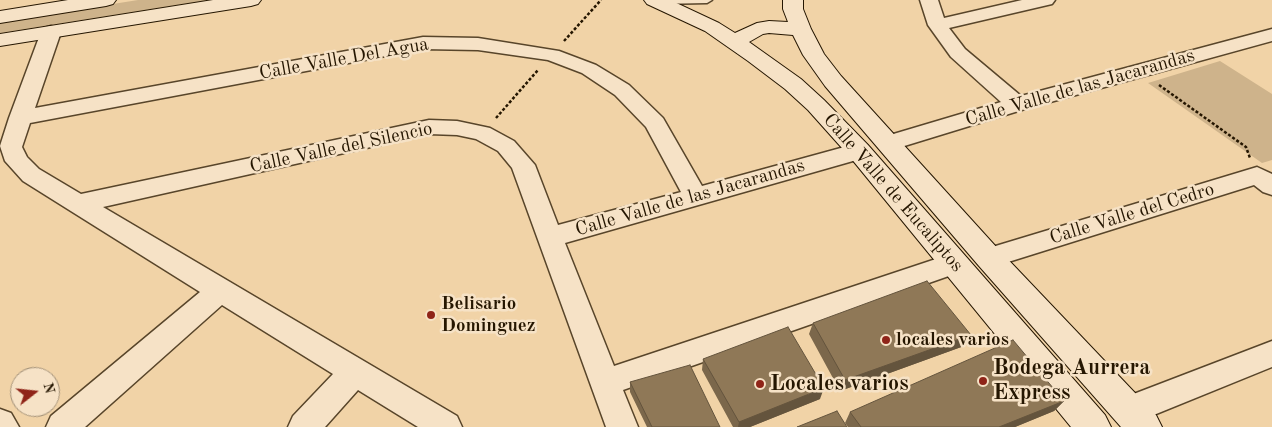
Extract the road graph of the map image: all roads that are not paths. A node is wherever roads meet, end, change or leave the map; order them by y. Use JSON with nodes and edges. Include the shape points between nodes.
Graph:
{"nodes":[{"id":1,"x":106,"y":0,"type":"edge"},
{"id":2,"x":251,"y":0,"type":"edge"},
{"id":3,"x":706,"y":0,"type":"edge"},
{"id":4,"x":793,"y":0,"type":"edge"},
{"id":5,"x":929,"y":0,"type":"edge"},
{"id":6,"x":1046,"y":0,"type":"edge"},
{"id":7,"x":655,"y":1,"type":"edge"},
{"id":8,"x":0,"y":17,"type":"edge"},
{"id":9,"x":938,"y":25,"type":"junction"},
{"id":10,"x":801,"y":29,"type":"junction"},
{"id":11,"x":51,"y":32,"type":"junction"},
{"id":12,"x":1272,"y":35,"type":"edge"},
{"id":13,"x":0,"y":40,"type":"edge"},
{"id":14,"x":734,"y":42,"type":"junction"},
{"id":15,"x":1017,"y":104,"type":"junction"},
{"id":16,"x":20,"y":118,"type":"junction"},
{"id":17,"x":888,"y":143,"type":"junction"},
{"id":18,"x":859,"y":151,"type":"junction"},
{"id":19,"x":1264,"y":181,"type":"edge"},
{"id":20,"x":696,"y":196,"type":"junction"},
{"id":21,"x":80,"y":203,"type":"junction"},
{"id":22,"x":551,"y":237,"type":"junction"},
{"id":23,"x":989,"y":258,"type":"junction"},
{"id":24,"x":954,"y":264,"type":"junction"},
{"id":25,"x":220,"y":291,"type":"junction"},
{"id":26,"x":1272,"y":354,"type":"edge"},
{"id":27,"x":356,"y":371,"type":"junction"},
{"id":28,"x":604,"y":383,"type":"junction"},
{"id":29,"x":1136,"y":419,"type":"edge"},
{"id":30,"x":0,"y":424,"type":"edge"},
{"id":31,"x":3,"y":427,"type":"edge"},
{"id":32,"x":62,"y":427,"type":"edge"},
{"id":33,"x":304,"y":427,"type":"edge"},
{"id":34,"x":446,"y":427,"type":"edge"},
{"id":35,"x":622,"y":427,"type":"edge"},
{"id":36,"x":1093,"y":427,"type":"edge"}],
"edges":[{"from":1,"to":8,"type":"street"},
{"from":2,"to":11,"type":"street"},
{"from":3,"to":7,"type":"lane"},
{"from":4,"to":10,"type":"street","name":"Calle Valle de Eucaliptos"},
{"from":5,"to":9,"type":"street"},
{"from":6,"to":9,"type":"street"},
{"from":7,"to":14,"type":"street","name":"Calle Valle de Eucaliptos","via":[[712,27]]},
{"from":9,"to":15,"type":"street","via":[[958,54]]},
{"from":10,"to":14,"type":"street","via":[[757,29]]},
{"from":10,"to":17,"type":"street","name":"Calle Valle de Eucaliptos","via":[[833,80]]},
{"from":11,"to":13,"type":"street"},
{"from":11,"to":16,"type":"street"},
{"from":12,"to":15,"type":"street","name":"Calle Valle de las Jacarandas"},
{"from":14,"to":18,"type":"street","name":"Calle Valle de Eucaliptos","via":[[794,84]]},
{"from":15,"to":17,"type":"street","name":"Calle Valle de las Jacarandas"},
{"from":16,"to":20,"type":"street","name":"Calle Valle Del Agua","via":[[423,43],[478,44],[552,55],[589,69],[622,90],[655,123]]},
{"from":16,"to":21,"type":"street","via":[[11,147],[17,161],[32,175]]},
{"from":17,"to":23,"type":"street","name":"Calle Valle de Eucaliptos"},
{"from":18,"to":20,"type":"street","name":"Calle Valle de las Jacarandas"},
{"from":18,"to":24,"type":"street","name":"Calle Valle de Eucaliptos"},
{"from":19,"to":23,"type":"street","name":"Calle Valle del Cedro"},
{"from":20,"to":22,"type":"street","name":"Calle Valle de las Jacarandas"},
{"from":21,"to":22,"type":"street","name":"Calle Valle del Silencio","via":[[429,127],[457,128],[482,133],[506,146],[523,165]]},
{"from":21,"to":25,"type":"street"},
{"from":22,"to":28,"type":"street","name":"Calle Valle del Silencio"},
{"from":23,"to":29,"type":"street","name":"Calle Valle de Eucaliptos"},
{"from":24,"to":28,"type":"street"},
{"from":24,"to":36,"type":"street","name":"Calle Valle de Eucaliptos"},
{"from":25,"to":27,"type":"street"},
{"from":25,"to":32,"type":"street"},
{"from":26,"to":29,"type":"street"},
{"from":27,"to":33,"type":"street"},
{"from":27,"to":34,"type":"street"},
{"from":28,"to":35,"type":"street","name":"Calle Valle del Silencio"},
{"from":30,"to":31,"type":"street"}]}
